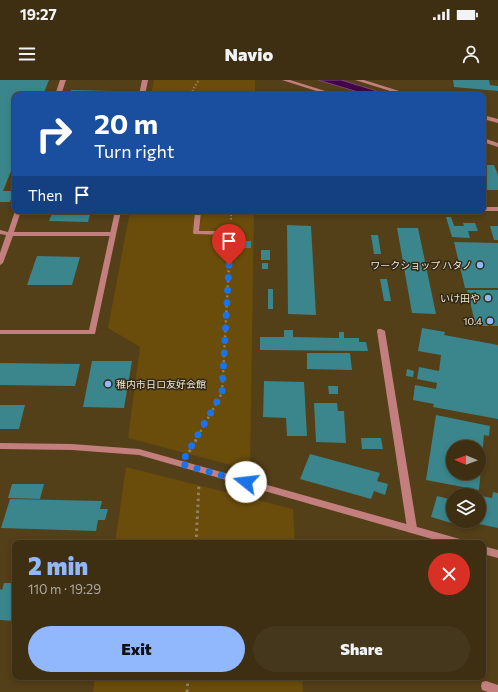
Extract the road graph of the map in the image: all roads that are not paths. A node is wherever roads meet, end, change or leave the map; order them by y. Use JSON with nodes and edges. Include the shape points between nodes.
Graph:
{"nodes":[{"id":1,"x":64,"y":80,"type":"edge"},
{"id":2,"x":145,"y":80,"type":"edge"},
{"id":3,"x":285,"y":80,"type":"edge"},
{"id":4,"x":358,"y":80,"type":"edge"},
{"id":5,"x":59,"y":92,"type":"edge"},
{"id":6,"x":143,"y":92,"type":"edge"},
{"id":7,"x":324,"y":92,"type":"edge"},
{"id":8,"x":399,"y":92,"type":"edge"},
{"id":9,"x":486,"y":118,"type":"edge"},
{"id":10,"x":498,"y":121,"type":"edge"},
{"id":11,"x":486,"y":141,"type":"edge"},
{"id":12,"x":498,"y":145,"type":"edge"},
{"id":13,"x":486,"y":209,"type":"edge"},
{"id":14,"x":498,"y":209,"type":"edge"},
{"id":15,"x":17,"y":214,"type":"edge"},
{"id":16,"x":117,"y":214,"type":"edge"},
{"id":17,"x":198,"y":214,"type":"edge"},
{"id":18,"x":0,"y":232,"type":"edge"},
{"id":19,"x":230,"y":233,"type":"road end"},
{"id":20,"x":10,"y":234,"type":"junction"},
{"id":21,"x":113,"y":234,"type":"junction"},
{"id":22,"x":0,"y":263,"type":"edge"},
{"id":23,"x":0,"y":332,"type":"edge"},
{"id":24,"x":380,"y":332,"type":"dead end"},
{"id":25,"x":0,"y":446,"type":"edge"},
{"id":26,"x":412,"y":528,"type":"junction"},
{"id":27,"x":450,"y":540,"type":"edge"},
{"id":28,"x":486,"y":551,"type":"edge"},
{"id":29,"x":498,"y":554,"type":"edge"},
{"id":30,"x":486,"y":686,"type":"dead end"},
{"id":31,"x":498,"y":690,"type":"edge"}],
"edges":[{"from":1,"to":5,"type":"street"},
{"from":2,"to":6,"type":"street"},
{"from":3,"to":7,"type":"street"},
{"from":4,"to":8,"type":"street"},
{"from":9,"to":10,"type":"street"},
{"from":11,"to":12,"type":"street"},
{"from":13,"to":14,"type":"street"},
{"from":15,"to":20,"type":"street"},
{"from":16,"to":21,"type":"street"},
{"from":17,"to":19,"type":"street","via":[[196,233]]},
{"from":18,"to":20,"type":"street"},
{"from":20,"to":21,"type":"street"},
{"from":20,"to":22,"type":"street"},
{"from":21,"to":23,"type":"street","via":[[92,332]]},
{"from":24,"to":26,"type":"street"},
{"from":25,"to":26,"type":"street","via":[[72,447],[139,452]]},
{"from":26,"to":27,"type":"street"},
{"from":28,"to":29,"type":"street"},
{"from":30,"to":31,"type":"street"}]}
